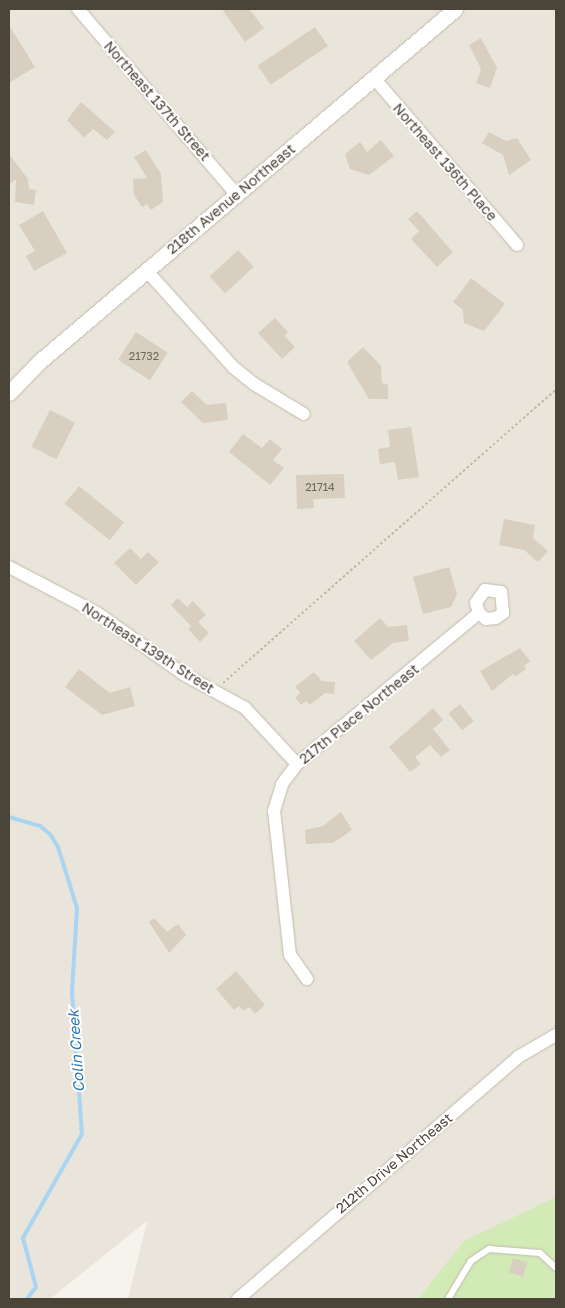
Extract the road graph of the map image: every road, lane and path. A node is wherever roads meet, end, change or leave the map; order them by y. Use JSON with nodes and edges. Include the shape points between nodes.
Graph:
{"nodes":[{"id":1,"x":78,"y":9,"type":"edge"},
{"id":2,"x":455,"y":9,"type":"edge"},
{"id":3,"x":374,"y":78,"type":"junction"},
{"id":4,"x":236,"y":194,"type":"junction"},
{"id":5,"x":517,"y":245,"type":"dead end"},
{"id":6,"x":147,"y":271,"type":"junction"},
{"id":7,"x":556,"y":388,"type":"edge"},
{"id":8,"x":9,"y":393,"type":"edge"},
{"id":9,"x":304,"y":414,"type":"dead end"},
{"id":10,"x":9,"y":567,"type":"edge"},
{"id":11,"x":479,"y":613,"type":"dead end"},
{"id":12,"x":214,"y":691,"type":"junction"},
{"id":13,"x":297,"y":764,"type":"junction"},
{"id":14,"x":307,"y":979,"type":"dead end"},
{"id":15,"x":556,"y":1035,"type":"edge"},
{"id":16,"x":556,"y":1268,"type":"edge"},
{"id":17,"x":238,"y":1299,"type":"edge"},
{"id":18,"x":448,"y":1299,"type":"edge"}],
"edges":[{"from":1,"to":4,"type":"street","name":"Northeast 137th Street"},
{"from":2,"to":3,"type":"street","name":"218th Avenue Northeast"},
{"from":3,"to":4,"type":"street","name":"218th Avenue Northeast"},
{"from":3,"to":5,"type":"street","name":"Northeast 136th Place"},
{"from":4,"to":6,"type":"street","name":"218th Avenue Northeast"},
{"from":6,"to":8,"type":"street","name":"218th Avenue Northeast","via":[[40,361]]},
{"from":6,"to":9,"type":"street","via":[[233,367],[254,384]]},
{"from":7,"to":12,"type":"path"},
{"from":10,"to":12,"type":"street","name":"Northeast 139th Street","via":[[98,613],[150,652]]},
{"from":11,"to":13,"type":"street","name":"217th Place Northeast"},
{"from":12,"to":13,"type":"street","name":"Northeast 139th Street","via":[[245,708]]},
{"from":13,"to":14,"type":"street","name":"217th Place Northeast","via":[[282,784],[274,811],[290,955]]},
{"from":15,"to":17,"type":"street","name":"212th Drive Northeast","via":[[518,1057]]},
{"from":16,"to":18,"type":"lane","via":[[540,1253],[490,1249],[471,1261]]}]}
